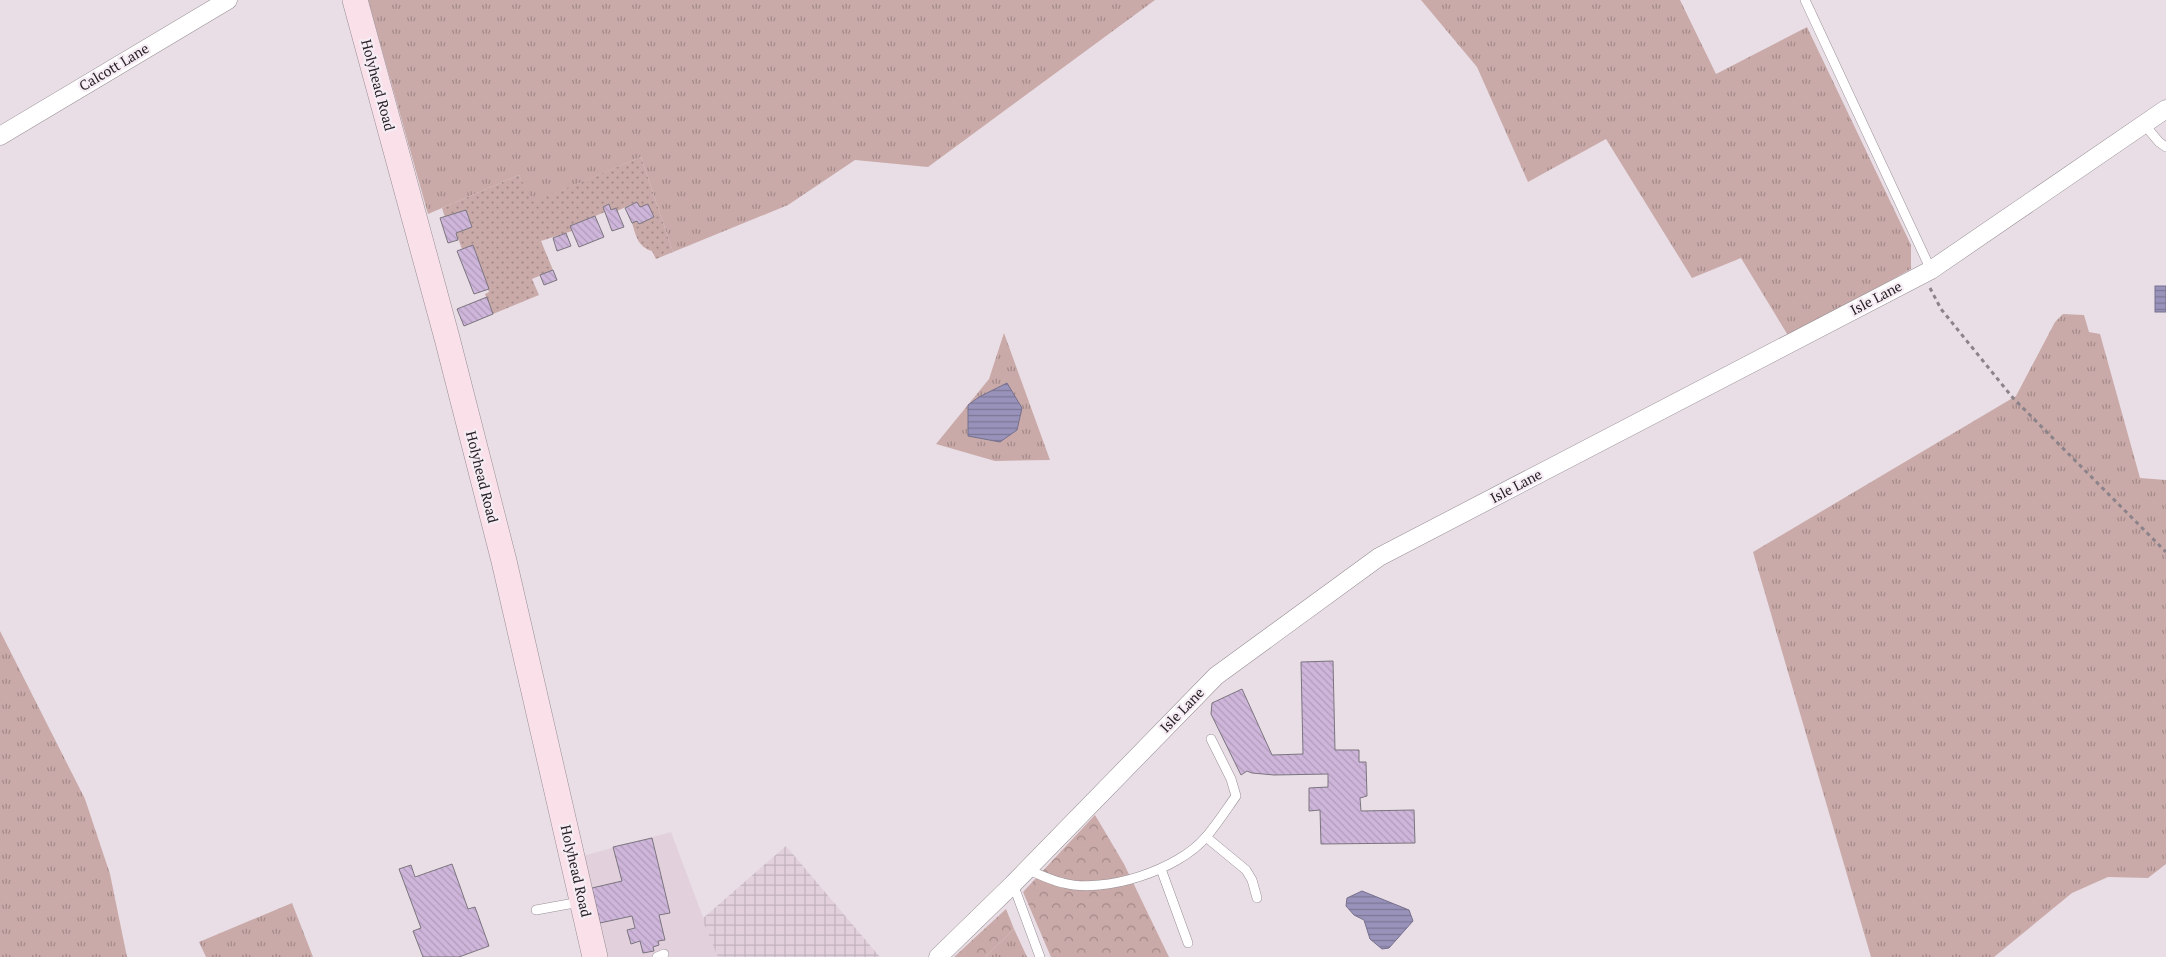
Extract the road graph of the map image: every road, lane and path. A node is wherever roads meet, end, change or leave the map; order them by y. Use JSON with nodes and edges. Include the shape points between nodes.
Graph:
{"nodes":[{"id":1,"x":228,"y":0,"type":"edge"},
{"id":2,"x":355,"y":0,"type":"edge"},
{"id":3,"x":1805,"y":0,"type":"edge"},
{"id":4,"x":2166,"y":109,"type":"edge"},
{"id":5,"x":2143,"y":123,"type":"junction"},
{"id":6,"x":0,"y":136,"type":"edge"},
{"id":7,"x":2166,"y":147,"type":"edge"},
{"id":8,"x":1930,"y":270,"type":"junction"},
{"id":9,"x":2166,"y":552,"type":"edge"},
{"id":10,"x":1210,"y":739,"type":"dead end"},
{"id":11,"x":1206,"y":838,"type":"junction"},
{"id":12,"x":1027,"y":869,"type":"junction"},
{"id":13,"x":1161,"y":869,"type":"junction"},
{"id":14,"x":1013,"y":884,"type":"junction"},
{"id":15,"x":1257,"y":898,"type":"dead end"},
{"id":16,"x":583,"y":901,"type":"junction"},
{"id":17,"x":536,"y":910,"type":"dead end"},
{"id":18,"x":1188,"y":943,"type":"dead end"},
{"id":19,"x":595,"y":957,"type":"edge"},
{"id":20,"x":938,"y":957,"type":"edge"},
{"id":21,"x":1040,"y":957,"type":"edge"}],
"edges":[{"from":1,"to":6,"type":"street","name":"Calcott Lane"},
{"from":2,"to":16,"type":"main road","name":"Holyhead Road","via":[[448,338],[502,552]]},
{"from":3,"to":8,"type":"lane"},
{"from":4,"to":5,"type":"street","name":"Isle Lane"},
{"from":5,"to":7,"type":"lane"},
{"from":5,"to":8,"type":"street","name":"Isle Lane"},
{"from":8,"to":9,"type":"path","via":[[1929,286],[1942,309],[2013,398]]},
{"from":8,"to":12,"type":"street","name":"Isle Lane","via":[[1379,557],[1216,676]]},
{"from":10,"to":11,"type":"lane","via":[[1231,779],[1236,796]]},
{"from":11,"to":13,"type":"lane","via":[[1185,856]]},
{"from":11,"to":15,"type":"lane","via":[[1246,870]]},
{"from":12,"to":13,"type":"lane","via":[[1063,883],[1086,886],[1114,883]]},
{"from":12,"to":14,"type":"street","name":"Isle Lane"},
{"from":13,"to":18,"type":"lane"},
{"from":14,"to":20,"type":"street","name":"Isle Lane"},
{"from":14,"to":21,"type":"lane"},
{"from":16,"to":17,"type":"lane"},
{"from":16,"to":19,"type":"main road","name":"Holyhead Road"}]}
